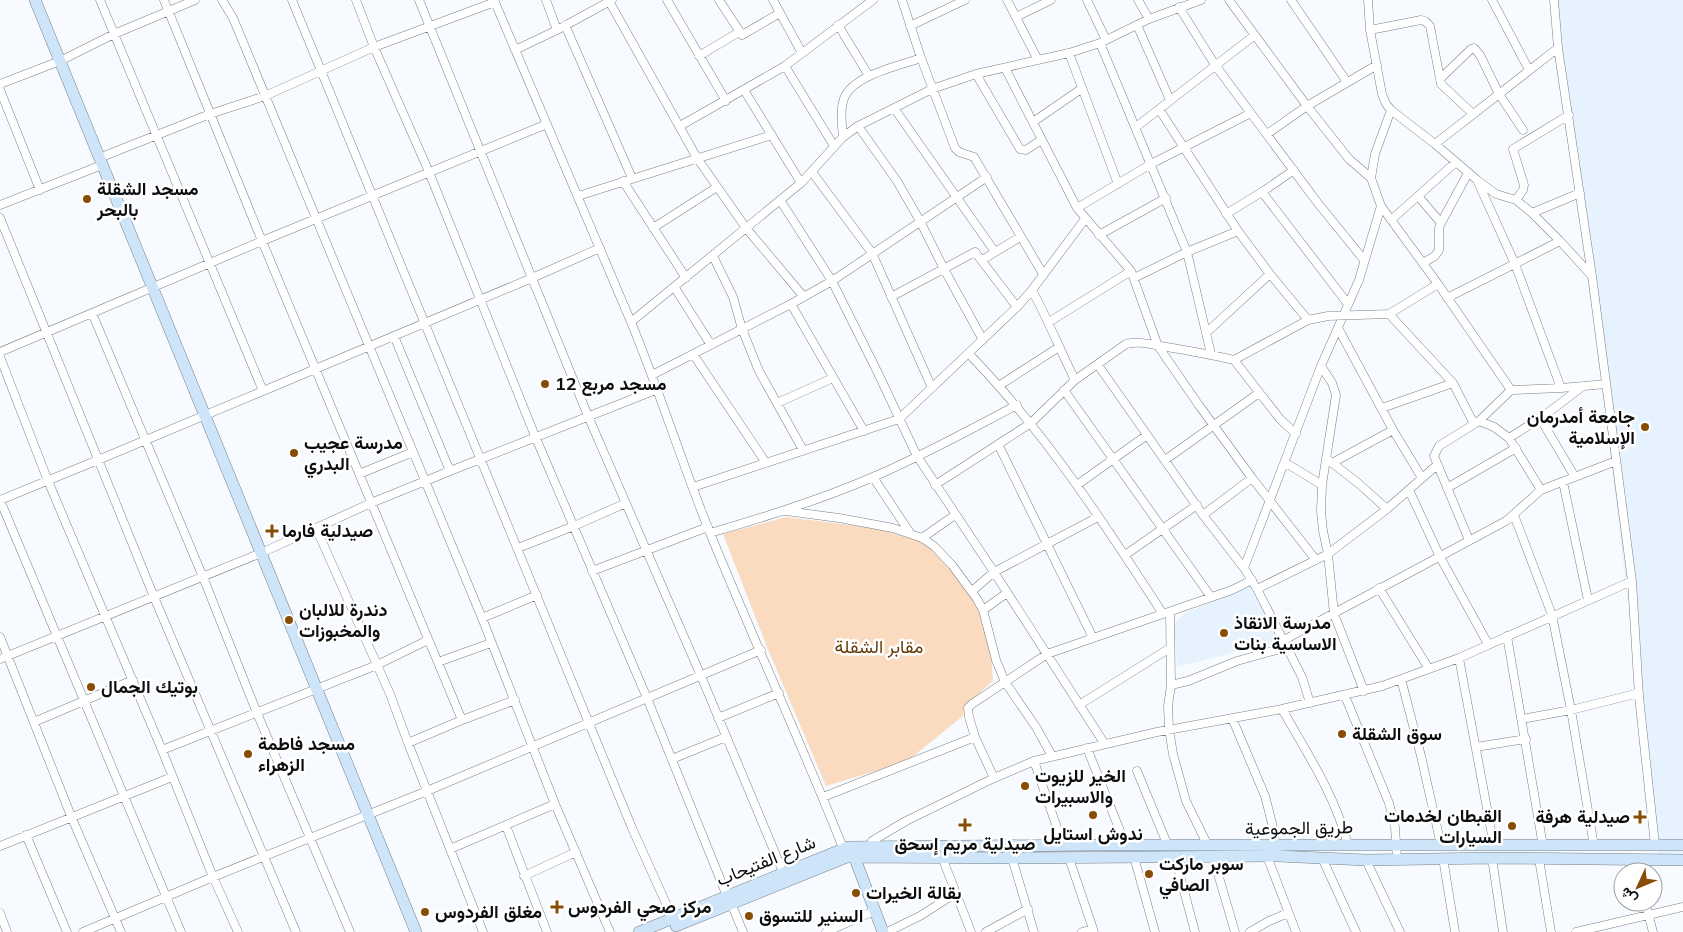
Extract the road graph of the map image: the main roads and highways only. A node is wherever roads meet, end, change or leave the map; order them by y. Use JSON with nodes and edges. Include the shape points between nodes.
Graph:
{"nodes":[{"id":1,"x":35,"y":0,"type":"edge"},
{"id":2,"x":1683,"y":845,"type":"edge"},
{"id":3,"x":849,"y":852,"type":"junction"},
{"id":4,"x":915,"y":852,"type":"junction"},
{"id":5,"x":1211,"y":852,"type":"junction"},
{"id":6,"x":1273,"y":853,"type":"junction"},
{"id":7,"x":1683,"y":860,"type":"edge"},
{"id":8,"x":729,"y":900,"type":"junction"},
{"id":9,"x":687,"y":927,"type":"edge"},
{"id":10,"x":416,"y":932,"type":"edge"},
{"id":11,"x":639,"y":932,"type":"edge"},
{"id":12,"x":660,"y":932,"type":"edge"},
{"id":13,"x":882,"y":932,"type":"edge"}],
"edges":[{"from":1,"to":10,"type":"main road"},
{"from":2,"to":6,"type":"main road","name":"طريق الجموعية","via":[[1348,845]]},
{"from":3,"to":4,"type":"main road"},
{"from":3,"to":8,"type":"main road","name":"شارع الفتيحاب"},
{"from":3,"to":8,"type":"main road","name":"شارع الفتيحاب","via":[[783,872]]},
{"from":3,"to":13,"type":"main road"},
{"from":4,"to":5,"type":"main road","name":"طريق الجموعية","via":[[1064,846],[1168,846]]},
{"from":4,"to":5,"type":"main road","name":"طريق الجموعية","via":[[942,857],[1069,858],[1175,857]]},
{"from":5,"to":6,"type":"main road","name":"طريق الجموعية"},
{"from":6,"to":7,"type":"main road","name":"طريق الجموعية","via":[[1366,860]]},
{"from":8,"to":9,"type":"main road","name":"شارع الفتيحاب"},
{"from":8,"to":11,"type":"main road","name":"شارع الفتيحاب"},
{"from":9,"to":12,"type":"main road","name":"شارع الفتيحاب"}]}
